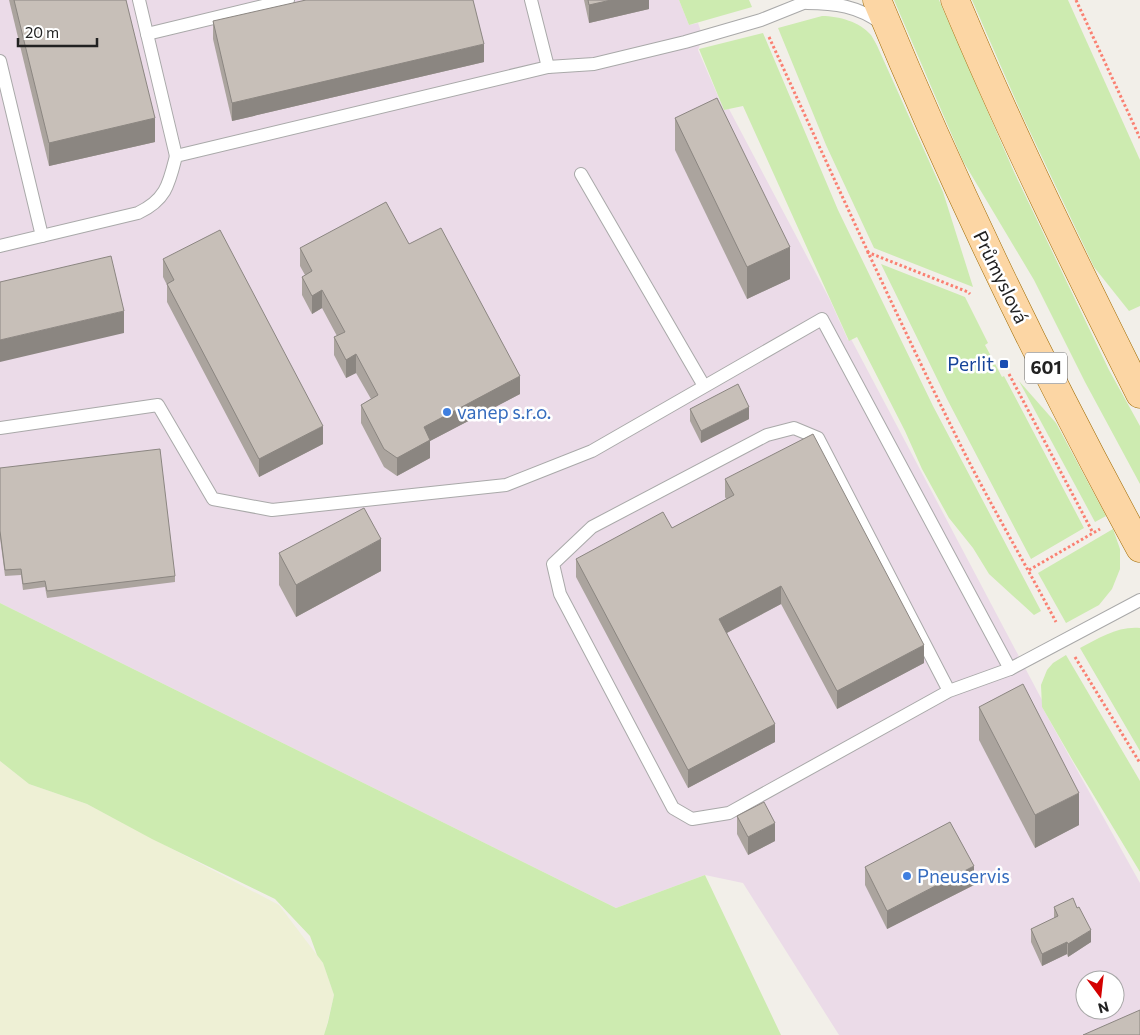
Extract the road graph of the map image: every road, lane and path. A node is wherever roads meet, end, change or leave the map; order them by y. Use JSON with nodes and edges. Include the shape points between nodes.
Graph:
{"nodes":[{"id":1,"x":139,"y":0,"type":"edge"},
{"id":2,"x":288,"y":0,"type":"edge"},
{"id":3,"x":531,"y":0,"type":"edge"},
{"id":4,"x":876,"y":0,"type":"edge"},
{"id":5,"x":955,"y":0,"type":"edge"},
{"id":6,"x":1076,"y":0,"type":"edge"},
{"id":7,"x":809,"y":2,"type":"edge"},
{"id":8,"x":761,"y":20,"type":"junction"},
{"id":9,"x":890,"y":32,"type":"junction"},
{"id":10,"x":147,"y":34,"type":"junction"},
{"id":11,"x":0,"y":61,"type":"edge"},
{"id":12,"x":548,"y":67,"type":"junction"},
{"id":13,"x":5,"y":102,"type":"edge"},
{"id":14,"x":1140,"y":138,"type":"edge"},
{"id":15,"x":176,"y":156,"type":"junction"},
{"id":16,"x":581,"y":174,"type":"dead end"},
{"id":17,"x":42,"y":236,"type":"junction"},
{"id":18,"x":0,"y":246,"type":"edge"},
{"id":19,"x":867,"y":252,"type":"junction"},
{"id":20,"x":970,"y":294,"type":"dead end"},
{"id":21,"x":1009,"y":374,"type":"dead end"},
{"id":22,"x":704,"y":386,"type":"junction"},
{"id":23,"x":1140,"y":394,"type":"edge"},
{"id":24,"x":0,"y":428,"type":"edge"},
{"id":25,"x":1140,"y":548,"type":"edge"},
{"id":26,"x":1029,"y":570,"type":"junction"},
{"id":27,"x":1140,"y":600,"type":"edge"},
{"id":28,"x":1058,"y":627,"type":"dead end"},
{"id":29,"x":1072,"y":652,"type":"dead end"},
{"id":30,"x":1010,"y":669,"type":"junction"},
{"id":31,"x":949,"y":691,"type":"junction"},
{"id":32,"x":1140,"y":764,"type":"edge"}],
"edges":[{"from":1,"to":10,"type":"lane"},
{"from":2,"to":10,"type":"lane"},
{"from":3,"to":12,"type":"lane"},
{"from":4,"to":9,"type":"main road","name":"Průmyslová","number":"601"},
{"from":5,"to":23,"type":"main road","via":[[1065,245]]},
{"from":6,"to":14,"type":"path"},
{"from":7,"to":8,"type":"lane"},
{"from":7,"to":9,"type":"lane","via":[[845,5],[862,11]]},
{"from":8,"to":12,"type":"lane","via":[[594,64]]},
{"from":8,"to":19,"type":"path"},
{"from":9,"to":25,"type":"main road","name":"Průmyslová","number":"601","via":[[957,186],[1032,340]]},
{"from":10,"to":15,"type":"lane"},
{"from":11,"to":13,"type":"lane"},
{"from":12,"to":15,"type":"lane"},
{"from":13,"to":17,"type":"lane"},
{"from":15,"to":17,"type":"lane","via":[[166,191],[150,207],[138,213]]},
{"from":16,"to":22,"type":"lane"},
{"from":17,"to":18,"type":"lane"},
{"from":19,"to":20,"type":"path"},
{"from":19,"to":26,"type":"path","via":[[965,453]]},
{"from":21,"to":26,"type":"path","via":[[1093,533]]},
{"from":22,"to":24,"type":"lane","via":[[592,451],[506,485],[272,510],[213,499],[158,405]]},
{"from":22,"to":30,"type":"lane","via":[[822,319]]},
{"from":26,"to":28,"type":"path"},
{"from":27,"to":30,"type":"lane"},
{"from":29,"to":32,"type":"path"},
{"from":30,"to":31,"type":"lane"},
{"from":31,"to":31,"type":"lane","via":[[818,438],[794,428],[767,435],[592,527],[553,564],[560,594],[673,808],[692,819],[729,813]]}]}
